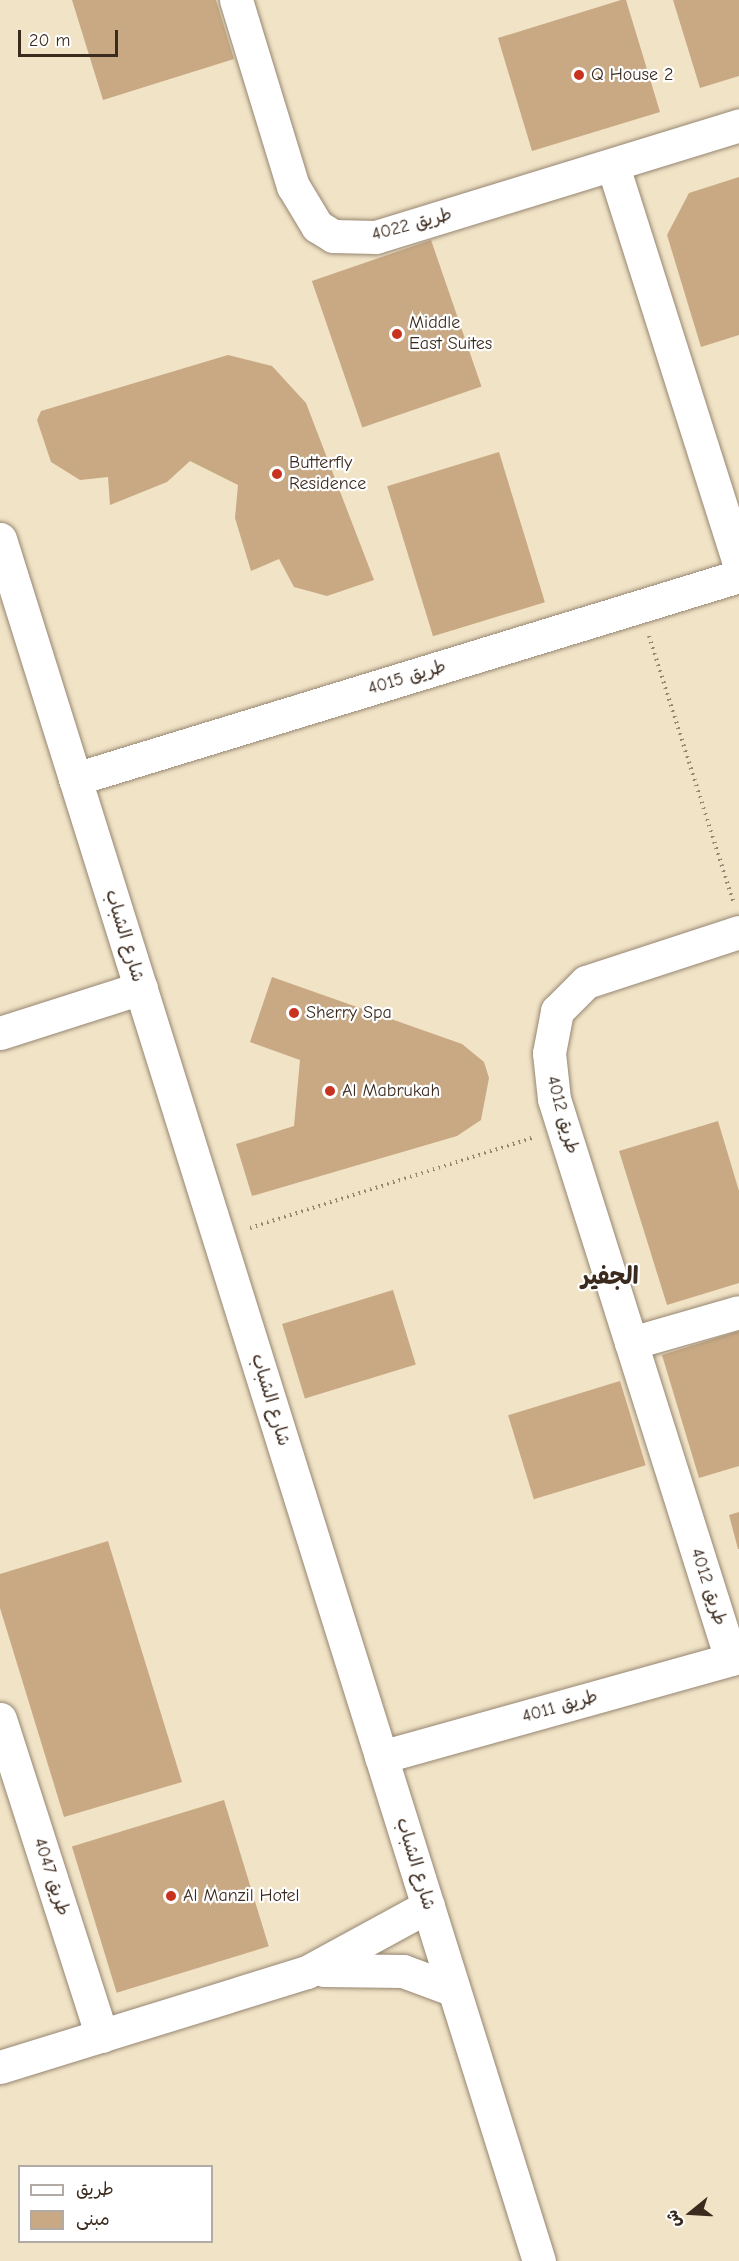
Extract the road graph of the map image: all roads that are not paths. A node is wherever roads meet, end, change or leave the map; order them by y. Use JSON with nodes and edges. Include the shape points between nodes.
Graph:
{"nodes":[{"id":1,"x":236,"y":0,"type":"edge"},
{"id":2,"x":739,"y":125,"type":"edge"},
{"id":3,"x":614,"y":166,"type":"junction"},
{"id":4,"x":0,"y":539,"type":"edge"},
{"id":5,"x":739,"y":562,"type":"edge"},
{"id":6,"x":739,"y":576,"type":"edge"},
{"id":7,"x":75,"y":779,"type":"junction"},
{"id":8,"x":737,"y":920,"type":"edge"},
{"id":9,"x":141,"y":988,"type":"junction"},
{"id":10,"x":0,"y":1033,"type":"edge"},
{"id":11,"x":739,"y":1312,"type":"edge"},
{"id":12,"x":630,"y":1343,"type":"junction"},
{"id":13,"x":735,"y":1658,"type":"edge"},
{"id":14,"x":0,"y":1719,"type":"edge"},
{"id":15,"x":381,"y":1757,"type":"junction"},
{"id":16,"x":428,"y":1906,"type":"junction"},
{"id":17,"x":307,"y":1972,"type":"junction"},
{"id":18,"x":454,"y":1990,"type":"junction"},
{"id":19,"x":102,"y":2036,"type":"junction"},
{"id":20,"x":0,"y":2067,"type":"edge"},
{"id":21,"x":539,"y":2261,"type":"edge"}],
"edges":[{"from":1,"to":3,"type":"street","name":"طريق 4022","via":[[293,186],[317,226],[333,236],[376,237]]},
{"from":2,"to":3,"type":"street","name":"طريق 4022"},
{"from":3,"to":5,"type":"street"},
{"from":4,"to":7,"type":"street","name":"شارع الشباب"},
{"from":6,"to":7,"type":"street","name":"طريق 4015"},
{"from":7,"to":9,"type":"street","name":"شارع الشباب"},
{"from":8,"to":12,"type":"street","name":"طريق 4012","via":[[586,982],[567,997],[551,1030],[549,1053],[564,1128]]},
{"from":9,"to":10,"type":"street"},
{"from":9,"to":15,"type":"street","name":"شارع الشباب"},
{"from":11,"to":12,"type":"street"},
{"from":12,"to":13,"type":"street","name":"طريق 4012"},
{"from":13,"to":15,"type":"street","name":"طريق 4011"},
{"from":14,"to":19,"type":"street","name":"طريق 4047"},
{"from":15,"to":16,"type":"street","name":"شارع الشباب"},
{"from":16,"to":17,"type":"street"},
{"from":16,"to":18,"type":"street","name":"شارع الشباب"},
{"from":17,"to":18,"type":"street","via":[[363,1967],[403,1971]]},
{"from":17,"to":19,"type":"street"},
{"from":18,"to":21,"type":"street","name":"شارع الشباب"},
{"from":19,"to":20,"type":"street"}]}
